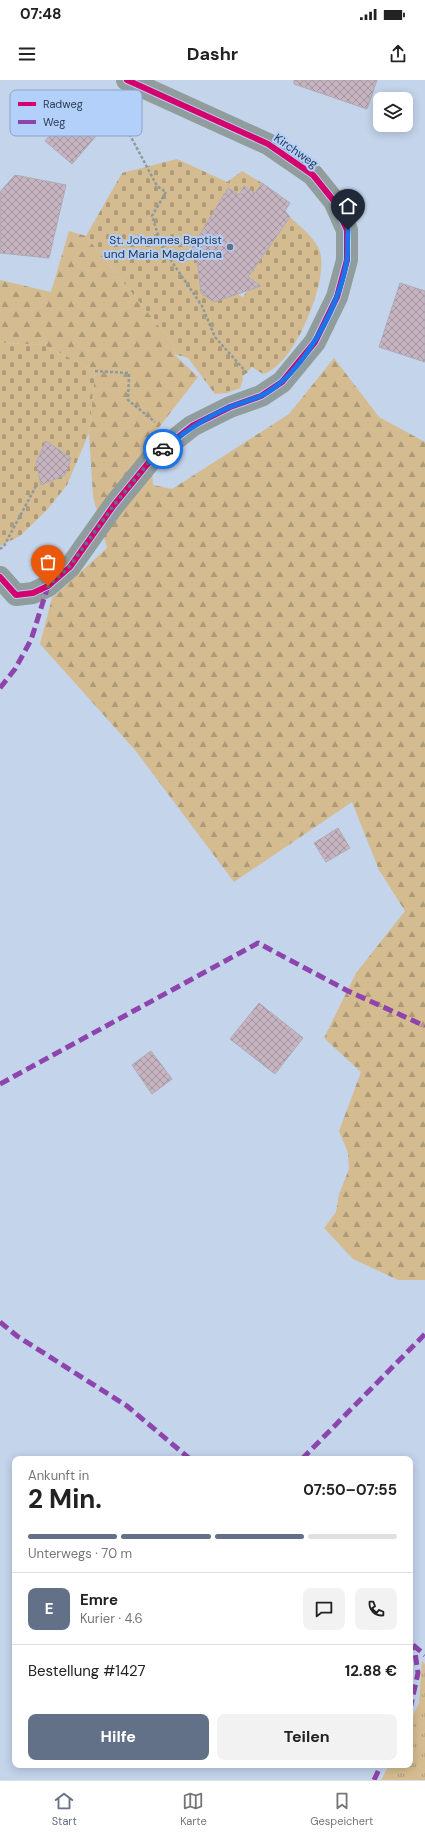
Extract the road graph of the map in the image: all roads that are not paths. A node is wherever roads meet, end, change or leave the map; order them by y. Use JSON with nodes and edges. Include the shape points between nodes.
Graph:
{"nodes":[{"id":1,"x":127,"y":80,"type":"edge"},
{"id":2,"x":0,"y":577,"type":"edge"}],
"edges":[{"from":1,"to":2,"type":"street","name":"Kirchweg","via":[[268,144],[313,175],[334,201],[348,230],[347,260],[337,297],[315,342],[282,382],[261,396],[230,407],[192,426],[154,456],[114,505],[70,566],[48,586],[33,593],[16,594]]}]}
